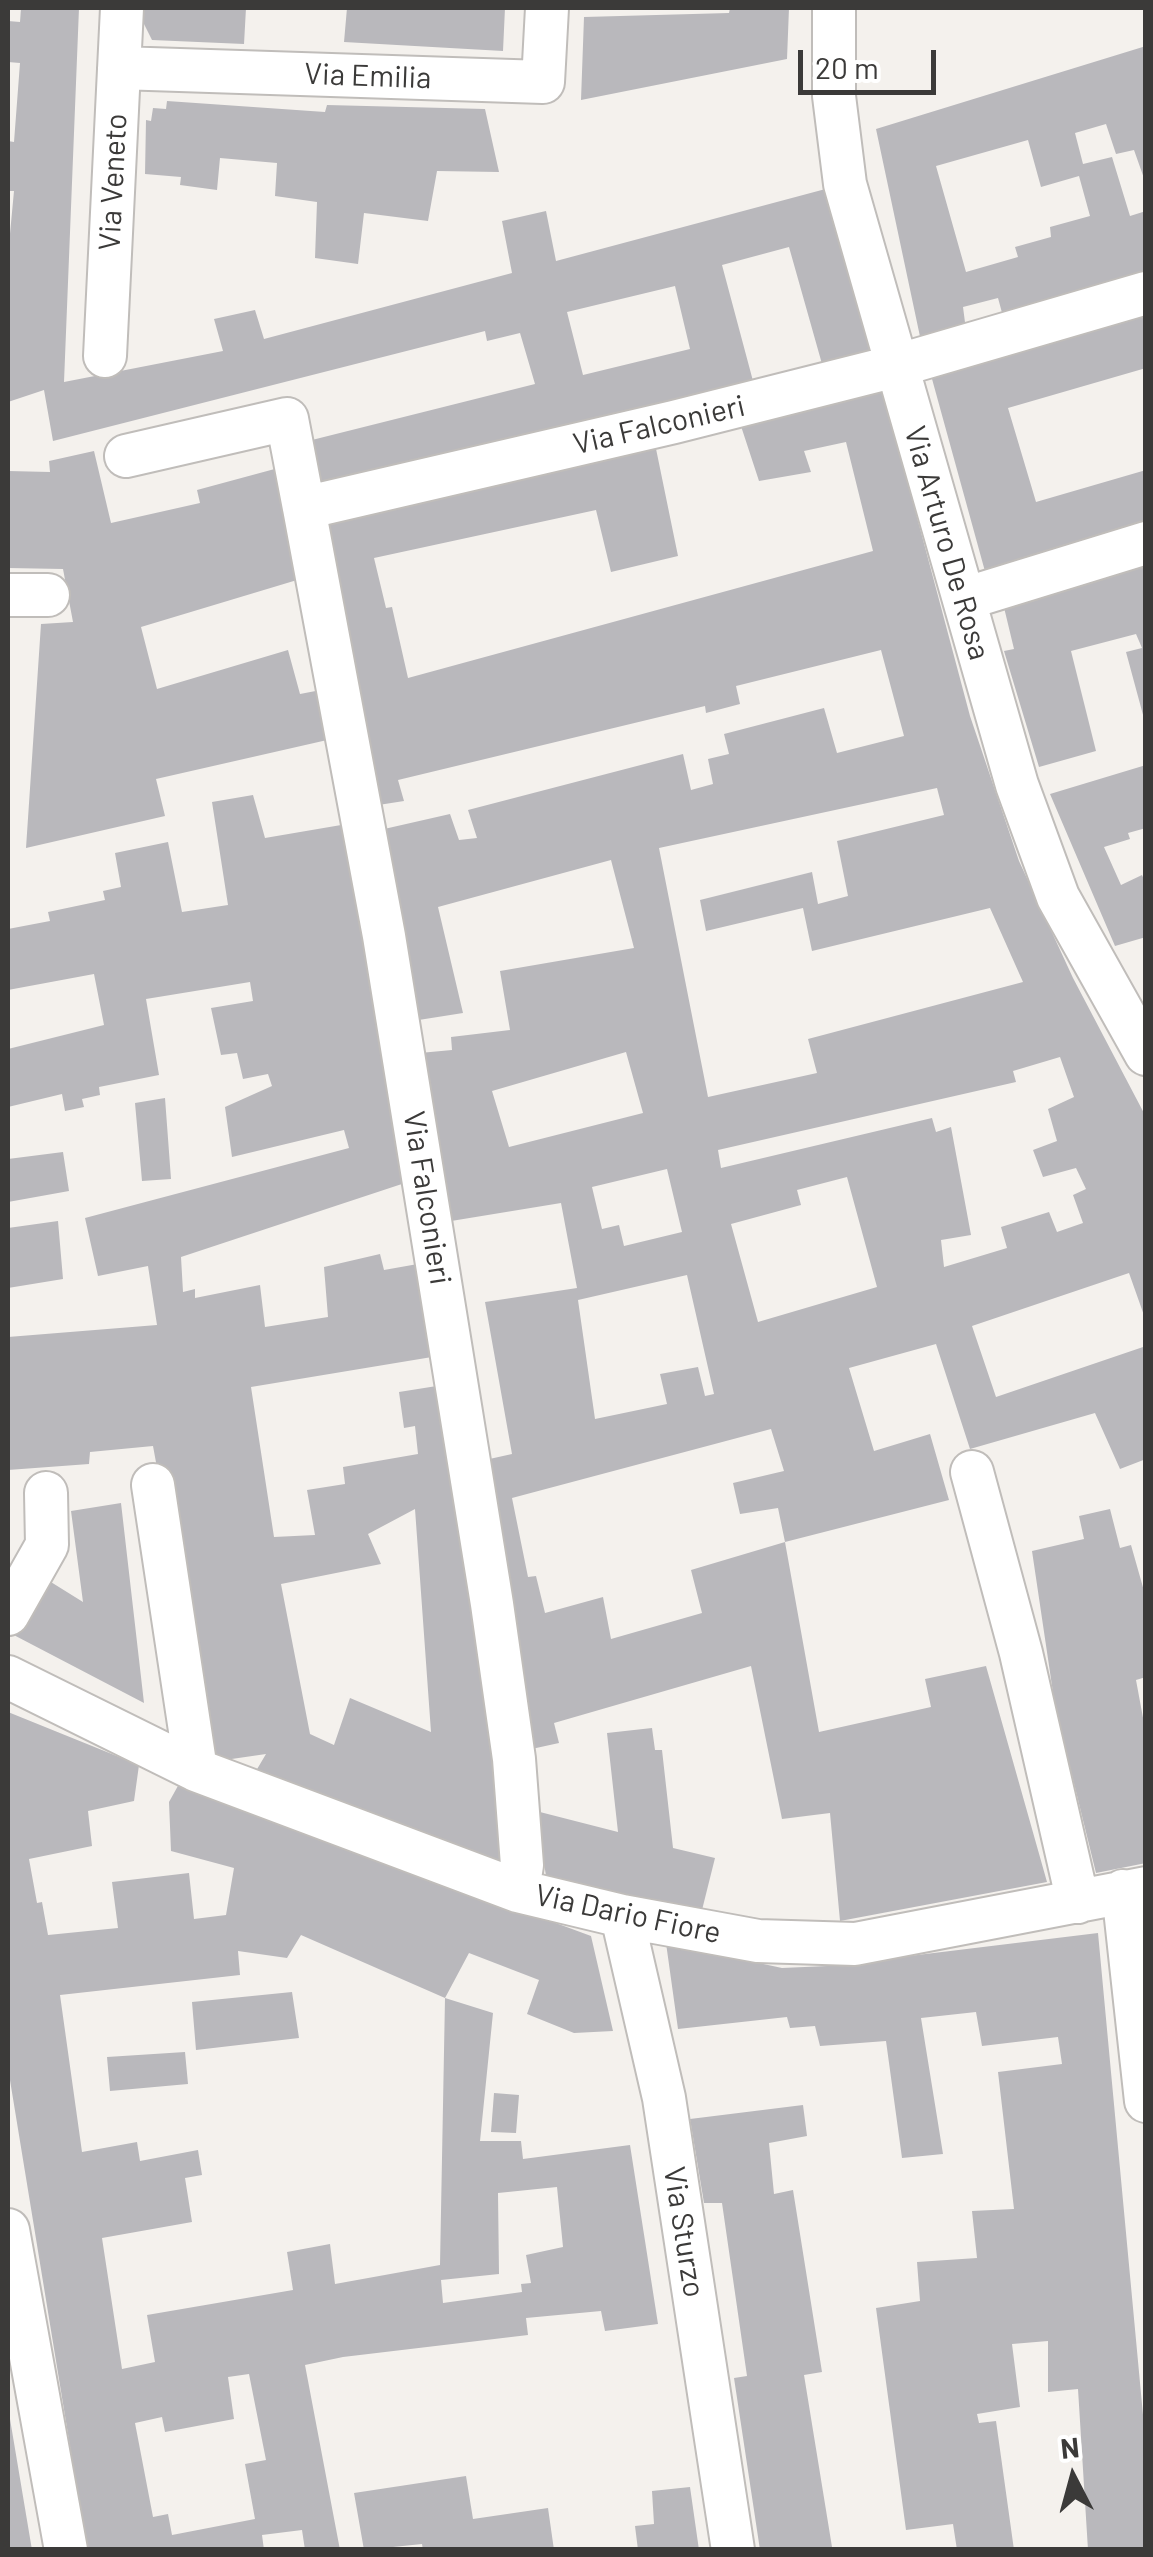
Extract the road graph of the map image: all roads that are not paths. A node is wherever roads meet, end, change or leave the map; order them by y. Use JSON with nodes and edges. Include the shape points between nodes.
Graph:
{"nodes":[{"id":1,"x":122,"y":8,"type":"edge"},
{"id":2,"x":546,"y":8,"type":"edge"},
{"id":3,"x":834,"y":8,"type":"edge"},
{"id":4,"x":119,"y":68,"type":"junction"},
{"id":5,"x":1146,"y":293,"type":"edge"},
{"id":6,"x":105,"y":356,"type":"dead end"},
{"id":7,"x":896,"y":366,"type":"junction"},
{"id":8,"x":126,"y":456,"type":"dead end"},
{"id":9,"x":304,"y":508,"type":"junction"},
{"id":10,"x":1146,"y":543,"type":"edge"},
{"id":11,"x":964,"y":599,"type":"junction"},
{"id":12,"x":1146,"y":1054,"type":"edge"},
{"id":13,"x":972,"y":1472,"type":"dead end"},
{"id":14,"x":154,"y":1485,"type":"dead end"},
{"id":15,"x":46,"y":1492,"type":"dead end"},
{"id":16,"x":8,"y":1614,"type":"edge"},
{"id":17,"x":8,"y":1677,"type":"edge"},
{"id":18,"x":196,"y":1770,"type":"junction"},
{"id":19,"x":1134,"y":1890,"type":"edge"},
{"id":20,"x":518,"y":1891,"type":"junction"},
{"id":21,"x":1078,"y":1902,"type":"junction"},
{"id":22,"x":622,"y":1916,"type":"junction"},
{"id":23,"x":1146,"y":2101,"type":"edge"},
{"id":24,"x":8,"y":2230,"type":"edge"},
{"id":25,"x":66,"y":2550,"type":"edge"},
{"id":26,"x":733,"y":2550,"type":"edge"}],
"edges":[{"from":1,"to":4,"type":"street","name":"Via Veneto"},
{"from":2,"to":4,"type":"street","name":"Via Emilia","via":[[542,82]]},
{"from":3,"to":7,"type":"street","name":"Via Arturo De Rosa","via":[[834,96],[845,184]]},
{"from":4,"to":6,"type":"street","name":"Via Veneto"},
{"from":5,"to":7,"type":"street","name":"Via Falconieri"},
{"from":7,"to":9,"type":"street","name":"Via Falconieri"},
{"from":7,"to":11,"type":"street","name":"Via Arturo De Rosa"},
{"from":8,"to":9,"type":"street","name":"Via Falconieri","via":[[287,420]]},
{"from":9,"to":20,"type":"street","name":"Via Falconieri","via":[[384,936],[492,1604],[514,1759]]},
{"from":10,"to":11,"type":"street"},
{"from":11,"to":12,"type":"street","name":"Via Arturo De Rosa","via":[[1016,786],[1058,896]]},
{"from":13,"to":21,"type":"street"},
{"from":14,"to":18,"type":"street"},
{"from":15,"to":16,"type":"street","via":[[47,1545]]},
{"from":17,"to":18,"type":"street","name":"Via Dario Fiore"},
{"from":18,"to":20,"type":"street","name":"Via Dario Fiore"},
{"from":19,"to":21,"type":"street","name":"Via Dario Fiore"},
{"from":19,"to":23,"type":"street"},
{"from":20,"to":22,"type":"street","name":"Via Dario Fiore"},
{"from":21,"to":22,"type":"street","name":"Via Dario Fiore","via":[[839,1945],[758,1941]]},
{"from":22,"to":26,"type":"street","name":"Via Sturzo","via":[[664,2098]]},
{"from":24,"to":25,"type":"street"}]}
